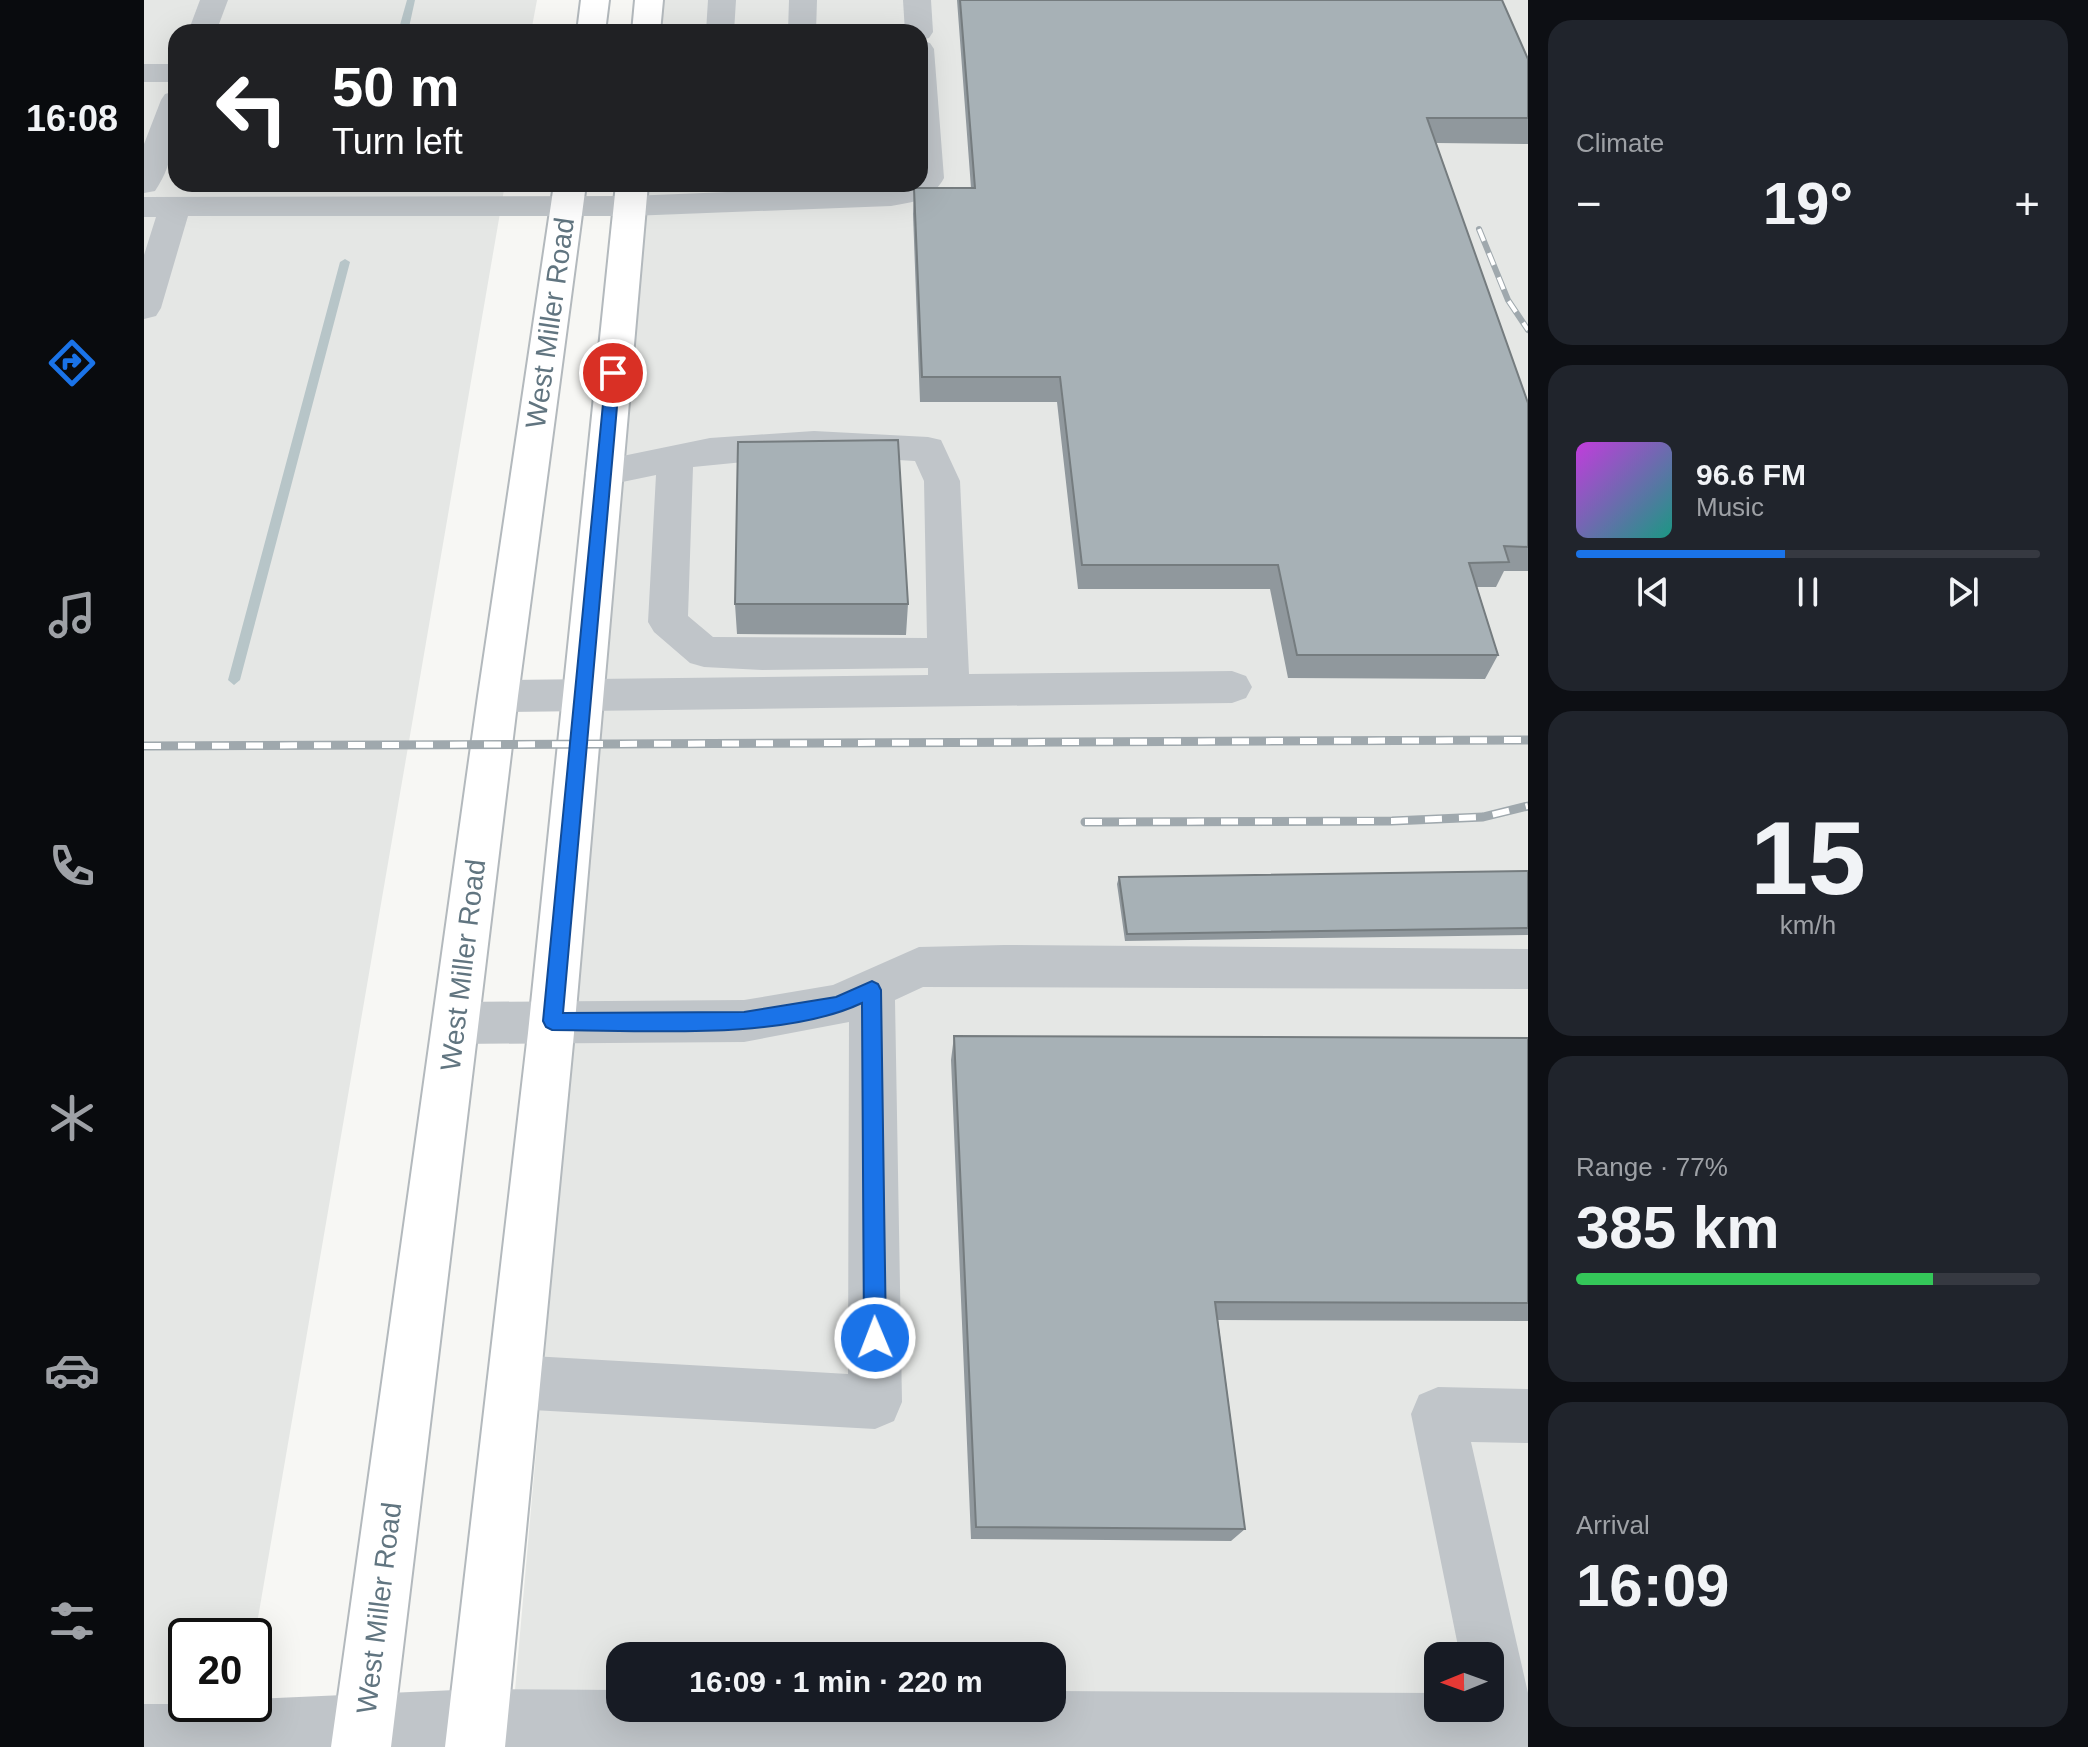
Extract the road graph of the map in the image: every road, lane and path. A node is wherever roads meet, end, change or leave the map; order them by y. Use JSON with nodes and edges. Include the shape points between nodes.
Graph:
{"nodes":[{"id":1,"x":214,"y":0,"type":"edge"},
{"id":2,"x":595,"y":0,"type":"edge"},
{"id":3,"x":649,"y":0,"type":"edge"},
{"id":4,"x":722,"y":0,"type":"edge"},
{"id":5,"x":803,"y":0,"type":"edge"},
{"id":6,"x":917,"y":0,"type":"edge"},
{"id":7,"x":205,"y":24,"type":"edge"},
{"id":8,"x":592,"y":24,"type":"edge"},
{"id":9,"x":647,"y":24,"type":"edge"},
{"id":10,"x":720,"y":24,"type":"edge"},
{"id":11,"x":802,"y":24,"type":"edge"},
{"id":12,"x":918,"y":24,"type":"edge"},
{"id":13,"x":144,"y":73,"type":"edge"},
{"id":14,"x":168,"y":73,"type":"edge"},
{"id":15,"x":168,"y":121,"type":"edge"},
{"id":16,"x":144,"y":184,"type":"edge"},
{"id":17,"x":797,"y":192,"type":"edge"},
{"id":18,"x":916,"y":192,"type":"edge"},
{"id":19,"x":708,"y":193,"type":"edge"},
{"id":20,"x":569,"y":194,"type":"edge"},
{"id":21,"x":631,"y":195,"type":"edge"},
{"id":22,"x":159,"y":207,"type":"edge"},
{"id":23,"x":144,"y":308,"type":"edge"},
{"id":24,"x":675,"y":458,"type":"junction"},
{"id":25,"x":603,"y":473,"type":"junction"},
{"id":26,"x":949,"y":672,"type":"junction"},
{"id":27,"x":1232,"y":687,"type":"dead end"},
{"id":28,"x":581,"y":694,"type":"junction"},
{"id":29,"x":498,"y":696,"type":"junction"},
{"id":30,"x":1528,"y":969,"type":"edge"},
{"id":31,"x":872,"y":990,"type":"junction"},
{"id":32,"x":552,"y":1021,"type":"junction"},
{"id":33,"x":455,"y":1023,"type":"junction"},
{"id":34,"x":514,"y":1382,"type":"junction"},
{"id":35,"x":1528,"y":1416,"type":"edge"},
{"id":36,"x":1516,"y":1723,"type":"edge"},
{"id":37,"x":476,"y":1733,"type":"edge"},
{"id":38,"x":144,"y":1734,"type":"edge"},
{"id":39,"x":981,"y":1734,"type":"edge"},
{"id":40,"x":362,"y":1737,"type":"edge"}],
"edges":[{"from":1,"to":7,"type":"street"},
{"from":2,"to":8,"type":"main road"},
{"from":3,"to":9,"type":"main road"},
{"from":4,"to":10,"type":"street"},
{"from":5,"to":11,"type":"street"},
{"from":6,"to":12,"type":"street"},
{"from":13,"to":14,"type":"street"},
{"from":15,"to":16,"type":"street"},
{"from":17,"to":18,"type":"street","via":[[891,197]]},
{"from":17,"to":19,"type":"street"},
{"from":19,"to":21,"type":"street"},
{"from":20,"to":21,"type":"street"},
{"from":20,"to":22,"type":"street"},
{"from":20,"to":29,"type":"main road","name":"West Miller Road"},
{"from":21,"to":25,"type":"main road"},
{"from":22,"to":23,"type":"street"},
{"from":24,"to":25,"type":"street"},
{"from":24,"to":26,"type":"street","via":[[668,622],[704,652]]},
{"from":24,"to":26,"type":"street","via":[[814,443],[928,449],[942,481]]},
{"from":25,"to":28,"type":"main road"},
{"from":26,"to":27,"type":"street"},
{"from":26,"to":28,"type":"street"},
{"from":28,"to":29,"type":"street"},
{"from":28,"to":32,"type":"main road"},
{"from":29,"to":33,"type":"main road","name":"West Miller Road"},
{"from":30,"to":31,"type":"street","via":[[919,967]]},
{"from":31,"to":32,"type":"street","via":[[838,1005],[744,1021]]},
{"from":31,"to":34,"type":"street","via":[[875,1402]]},
{"from":32,"to":33,"type":"street"},
{"from":32,"to":34,"type":"main road"},
{"from":33,"to":40,"type":"main road","name":"West Miller Road"},
{"from":34,"to":37,"type":"main road"},
{"from":35,"to":36,"type":"street","via":[[1438,1414]]},
{"from":36,"to":39,"type":"street"},
{"from":37,"to":39,"type":"street"},
{"from":37,"to":40,"type":"street"},
{"from":38,"to":40,"type":"street"}]}
